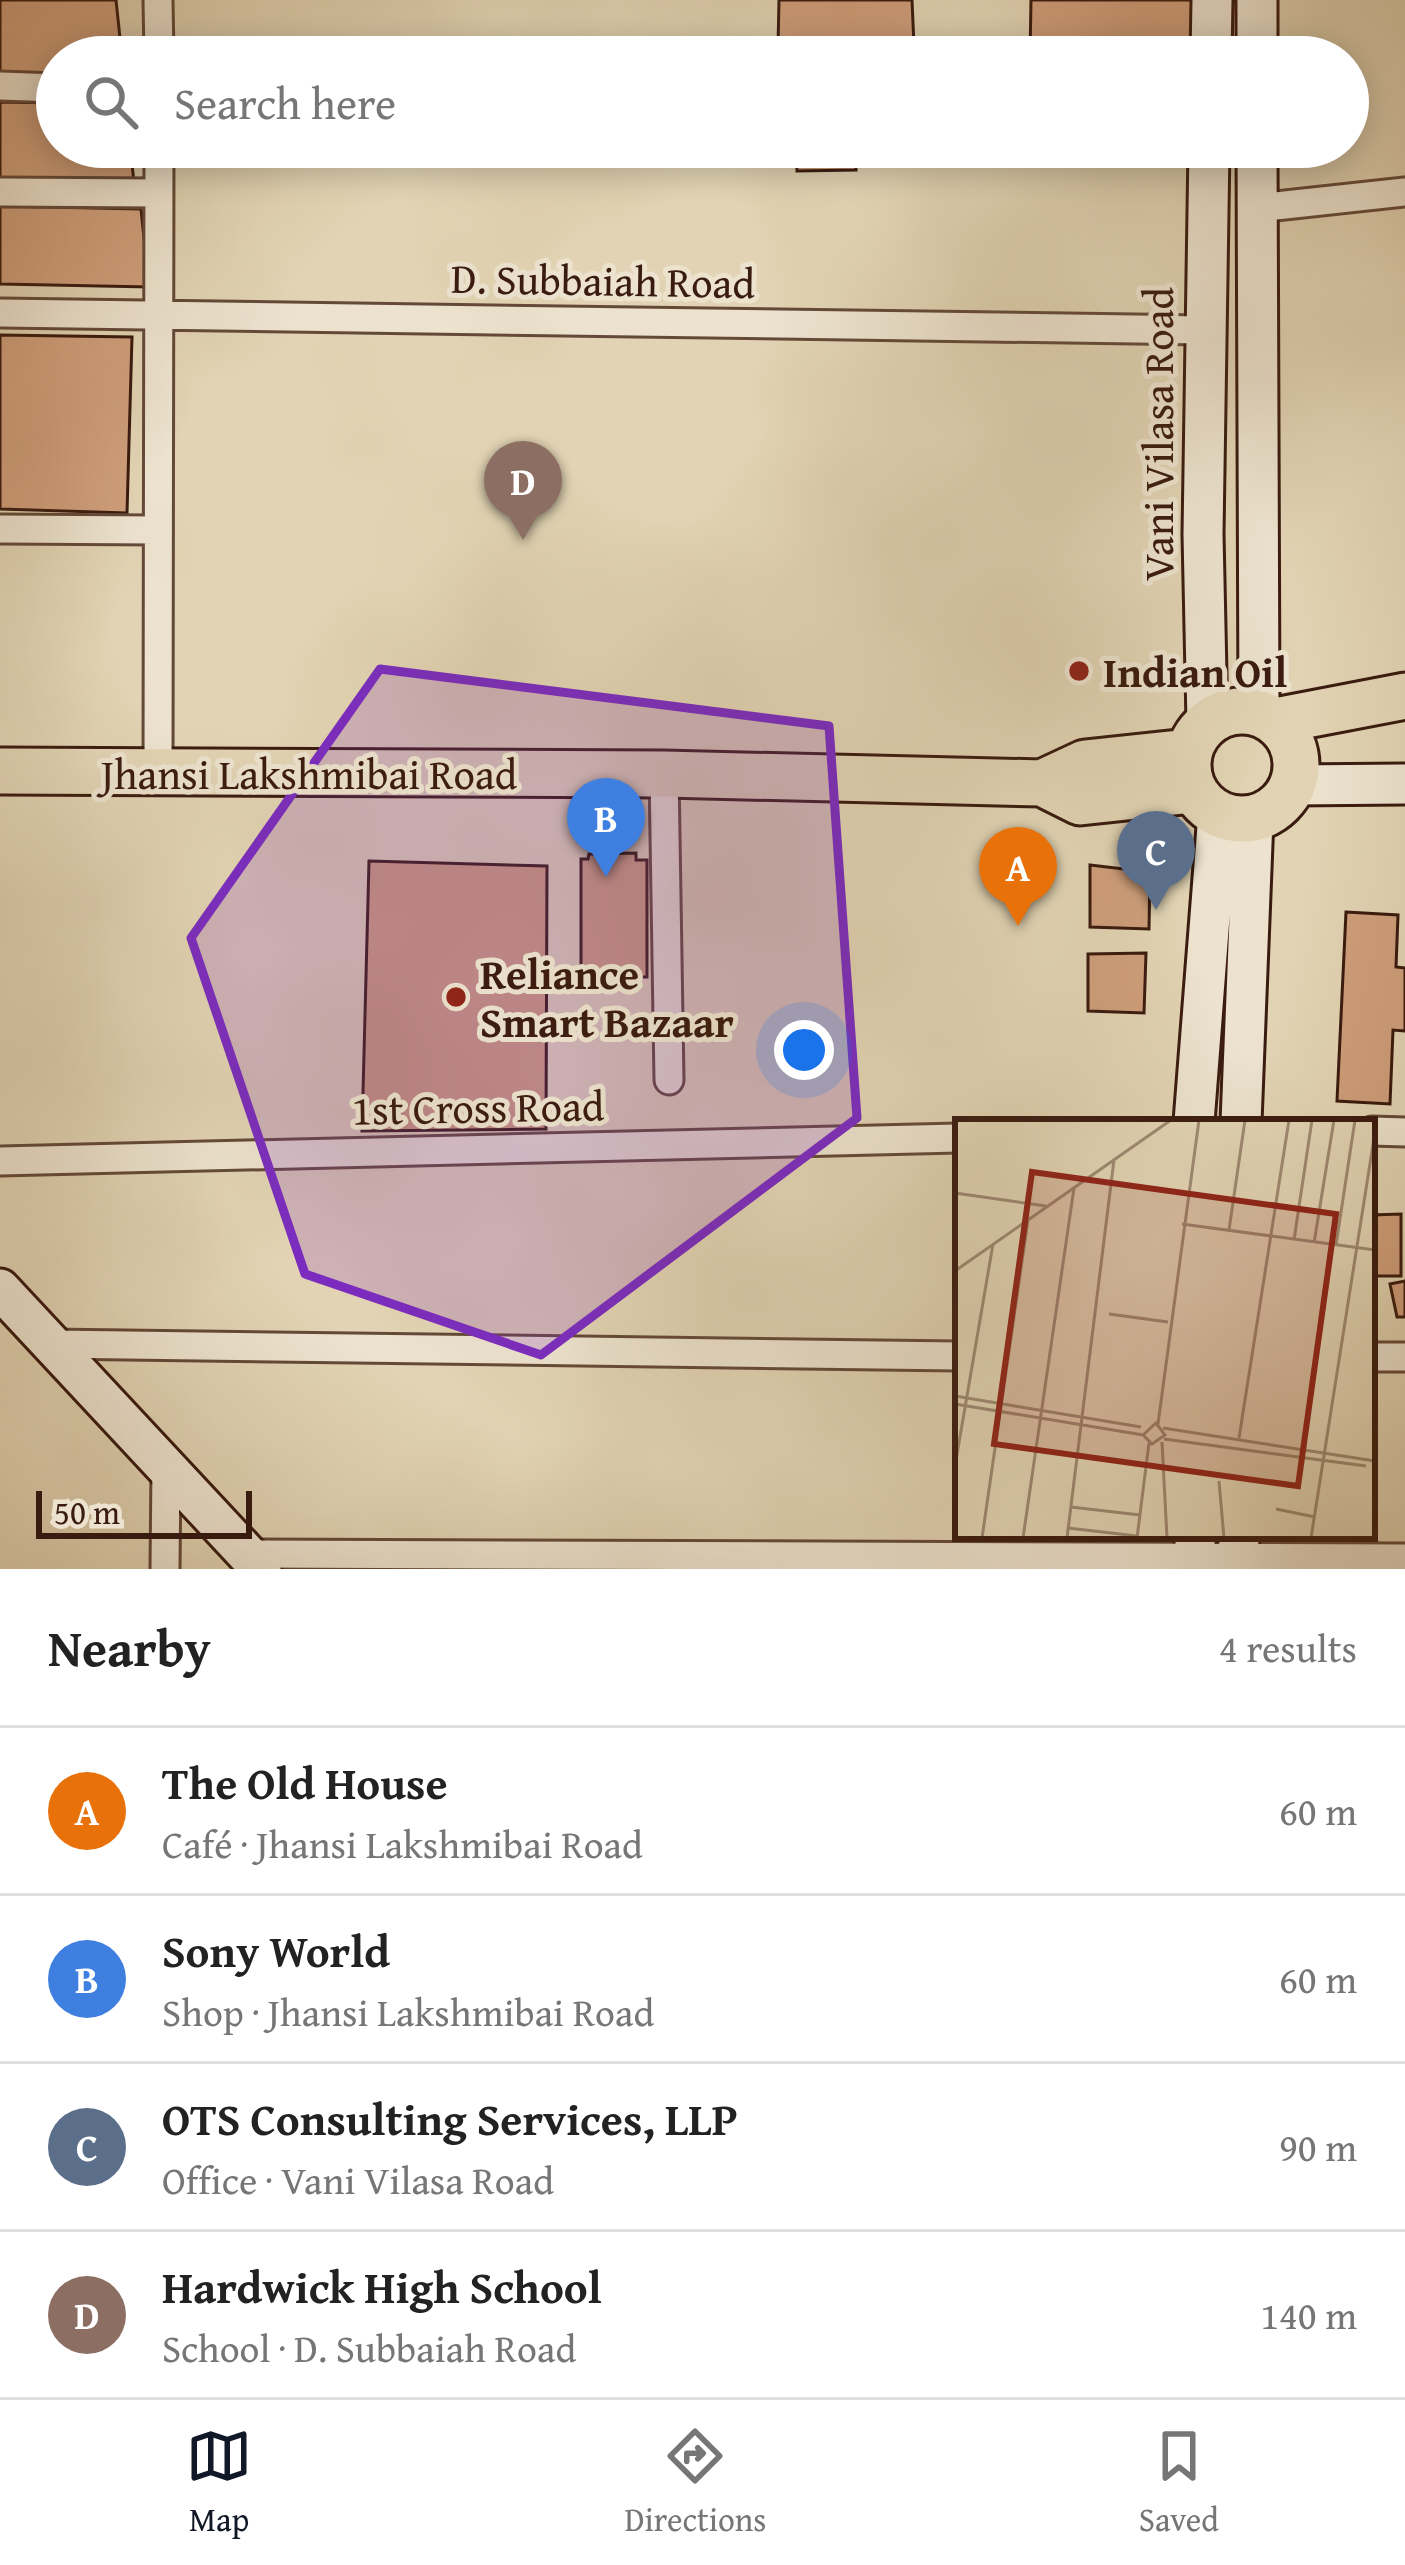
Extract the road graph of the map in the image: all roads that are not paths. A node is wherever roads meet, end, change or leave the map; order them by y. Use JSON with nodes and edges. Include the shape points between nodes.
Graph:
{"nodes":[{"id":1,"x":158,"y":0,"type":"edge"},
{"id":2,"x":1212,"y":0,"type":"edge"},
{"id":3,"x":1256,"y":0,"type":"edge"},
{"id":4,"x":159,"y":36,"type":"edge"},
{"id":5,"x":1211,"y":36,"type":"edge"},
{"id":6,"x":1257,"y":36,"type":"edge"},
{"id":7,"x":0,"y":86,"type":"edge"},
{"id":8,"x":36,"y":87,"type":"edge"},
{"id":9,"x":159,"y":168,"type":"edge"},
{"id":10,"x":1208,"y":168,"type":"edge"},
{"id":11,"x":1257,"y":168,"type":"edge"},
{"id":12,"x":0,"y":192,"type":"edge"},
{"id":13,"x":1405,"y":192,"type":"edge"},
{"id":14,"x":158,"y":193,"type":"junction"},
{"id":15,"x":1257,"y":208,"type":"junction"},
{"id":16,"x":0,"y":313,"type":"edge"},
{"id":17,"x":158,"y":315,"type":"junction"},
{"id":18,"x":1204,"y":330,"type":"junction"},
{"id":19,"x":0,"y":529,"type":"edge"},
{"id":20,"x":157,"y":530,"type":"junction"},
{"id":21,"x":1405,"y":696,"type":"edge"},
{"id":22,"x":1267,"y":717,"type":"junction"},
{"id":23,"x":0,"y":771,"type":"edge"},
{"id":24,"x":158,"y":774,"type":"junction"},
{"id":25,"x":664,"y":774,"type":"junction"},
{"id":26,"x":1212,"y":779,"type":"junction"},
{"id":27,"x":1405,"y":784,"type":"edge"},
{"id":28,"x":1292,"y":785,"type":"junction"},
{"id":29,"x":669,"y":1080,"type":"dead end"},
{"id":30,"x":1194,"y":1119,"type":"edge"},
{"id":31,"x":1241,"y":1119,"type":"edge"},
{"id":32,"x":1375,"y":1131,"type":"edge"},
{"id":33,"x":1405,"y":1132,"type":"edge"},
{"id":34,"x":955,"y":1138,"type":"edge"},
{"id":35,"x":0,"y":1161,"type":"edge"},
{"id":36,"x":0,"y":1289,"type":"edge"},
{"id":37,"x":51,"y":1344,"type":"junction"},
{"id":38,"x":955,"y":1356,"type":"edge"},
{"id":39,"x":166,"y":1467,"type":"junction"},
{"id":40,"x":1195,"y":1554,"type":"edge"},
{"id":41,"x":1239,"y":1554,"type":"edge"},
{"id":42,"x":1405,"y":1558,"type":"edge"},
{"id":43,"x":254,"y":1562,"type":"edge"},
{"id":44,"x":165,"y":1569,"type":"edge"}],
"edges":[{"from":1,"to":4,"type":"street"},
{"from":2,"to":5,"type":"main road"},
{"from":3,"to":6,"type":"main road"},
{"from":7,"to":8,"type":"street"},
{"from":9,"to":14,"type":"street"},
{"from":10,"to":18,"type":"main road","name":"Vani Vilasa Road"},
{"from":11,"to":15,"type":"main road"},
{"from":12,"to":14,"type":"street"},
{"from":13,"to":15,"type":"street"},
{"from":14,"to":17,"type":"street"},
{"from":15,"to":22,"type":"main road"},
{"from":16,"to":17,"type":"street","name":"D. Subbaiah Road"},
{"from":17,"to":18,"type":"street","name":"D. Subbaiah Road"},
{"from":17,"to":20,"type":"street"},
{"from":18,"to":26,"type":"main road","name":"Vani Vilasa Road"},
{"from":19,"to":20,"type":"street"},
{"from":20,"to":24,"type":"street"},
{"from":21,"to":22,"type":"main road"},
{"from":22,"to":26,"type":"main road","name":"Jhansi Lakshmibai Road","via":[[1241,710]]},
{"from":22,"to":28,"type":"main road","via":[[1295,751]]},
{"from":23,"to":24,"type":"main road","name":"Jhansi Lakshmibai Road"},
{"from":24,"to":25,"type":"main road","name":"Jhansi Lakshmibai Road"},
{"from":25,"to":26,"type":"main road","name":"Jhansi Lakshmibai Road","via":[[1042,783],[1080,802]]},
{"from":25,"to":29,"type":"street"},
{"from":26,"to":28,"type":"main road","via":[[1270,812]]},
{"from":26,"to":30,"type":"main road","name":"Vani Vilasa Road"},
{"from":26,"to":31,"type":"main road","name":"Vani Vilasa Road"},
{"from":27,"to":28,"type":"main road"},
{"from":32,"to":33,"type":"street"},
{"from":34,"to":35,"type":"street","name":"1st Cross Road"},
{"from":36,"to":37,"type":"main road"},
{"from":37,"to":38,"type":"street"},
{"from":37,"to":39,"type":"main road"},
{"from":39,"to":43,"type":"main road"},
{"from":39,"to":44,"type":"street"},
{"from":40,"to":41,"type":"street"},
{"from":40,"to":43,"type":"street"},
{"from":41,"to":42,"type":"street"}]}
